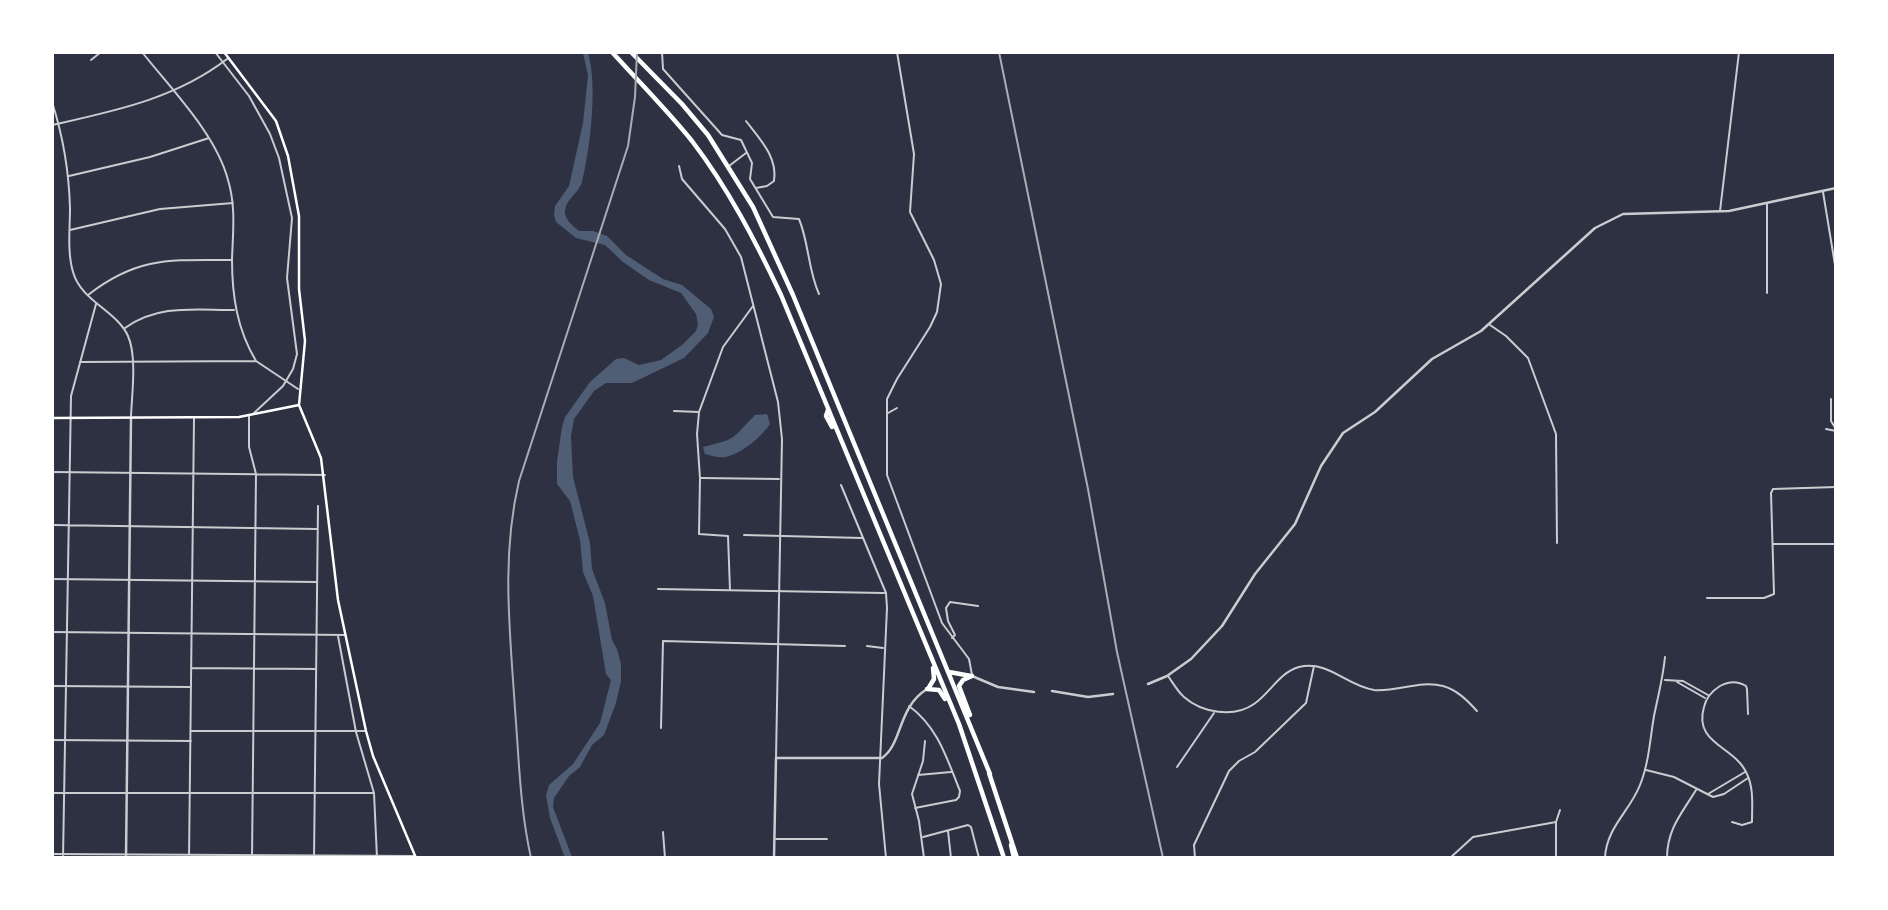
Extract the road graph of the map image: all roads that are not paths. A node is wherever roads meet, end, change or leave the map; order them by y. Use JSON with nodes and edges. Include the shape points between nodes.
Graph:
{"nodes":[{"id":1,"x":101,"y":52,"type":"edge"},
{"id":2,"x":142,"y":52,"type":"edge"},
{"id":3,"x":215,"y":52,"type":"edge"},
{"id":4,"x":224,"y":52,"type":"edge"},
{"id":5,"x":612,"y":52,"type":"edge"},
{"id":6,"x":631,"y":52,"type":"edge"},
{"id":7,"x":662,"y":52,"type":"edge"},
{"id":8,"x":897,"y":52,"type":"edge"},
{"id":9,"x":1739,"y":52,"type":"edge"},
{"id":10,"x":228,"y":58,"type":"junction"},
{"id":11,"x":91,"y":60,"type":"dead end"},
{"id":12,"x":222,"y":63,"type":"junction"},
{"id":13,"x":173,"y":91,"type":"junction"},
{"id":14,"x":52,"y":102,"type":"edge"},
{"id":15,"x":746,"y":121,"type":"dead end"},
{"id":16,"x":58,"y":124,"type":"junction"},
{"id":17,"x":52,"y":125,"type":"edge"},
{"id":18,"x":209,"y":138,"type":"junction"},
{"id":19,"x":747,"y":152,"type":"junction"},
{"id":20,"x":288,"y":156,"type":"junction"},
{"id":21,"x":279,"y":158,"type":"junction"},
{"id":22,"x":679,"y":166,"type":"dead end"},
{"id":23,"x":729,"y":166,"type":"junction"},
{"id":24,"x":68,"y":176,"type":"junction"},
{"id":25,"x":755,"y":188,"type":"junction"},
{"id":26,"x":1836,"y":188,"type":"edge"},
{"id":27,"x":1823,"y":191,"type":"junction"},
{"id":28,"x":1767,"y":202,"type":"junction"},
{"id":29,"x":233,"y":203,"type":"junction"},
{"id":30,"x":1720,"y":212,"type":"junction"},
{"id":31,"x":69,"y":230,"type":"junction"},
{"id":32,"x":1834,"y":248,"type":"edge"},
{"id":33,"x":232,"y":260,"type":"junction"},
{"id":34,"x":1836,"y":271,"type":"edge"},
{"id":35,"x":1767,"y":293,"type":"dead end"},
{"id":36,"x":87,"y":295,"type":"junction"},
{"id":37,"x":819,"y":295,"type":"dead end"},
{"id":38,"x":96,"y":304,"type":"junction"},
{"id":39,"x":754,"y":305,"type":"junction"},
{"id":40,"x":235,"y":310,"type":"junction"},
{"id":41,"x":1489,"y":324,"type":"junction"},
{"id":42,"x":124,"y":328,"type":"junction"},
{"id":43,"x":79,"y":362,"type":"junction"},
{"id":44,"x":132,"y":362,"type":"junction"},
{"id":45,"x":256,"y":362,"type":"junction"},
{"id":46,"x":286,"y":382,"type":"junction"},
{"id":47,"x":298,"y":389,"type":"junction"},
{"id":48,"x":1831,"y":399,"type":"dead end"},
{"id":49,"x":299,"y":405,"type":"junction"},
{"id":50,"x":897,"y":408,"type":"dead end"},
{"id":51,"x":828,"y":410,"type":"junction"},
{"id":52,"x":674,"y":411,"type":"dead end"},
{"id":53,"x":699,"y":412,"type":"junction"},
{"id":54,"x":887,"y":413,"type":"junction"},
{"id":55,"x":248,"y":416,"type":"junction"},
{"id":56,"x":52,"y":418,"type":"edge"},
{"id":57,"x":69,"y":418,"type":"junction"},
{"id":58,"x":131,"y":418,"type":"junction"},
{"id":59,"x":194,"y":418,"type":"junction"},
{"id":60,"x":1826,"y":429,"type":"dead end"},
{"id":61,"x":1836,"y":430,"type":"edge"},
{"id":62,"x":860,"y":461,"type":"junction"},
{"id":63,"x":52,"y":472,"type":"edge"},
{"id":64,"x":69,"y":472,"type":"junction"},
{"id":65,"x":131,"y":472,"type":"junction"},
{"id":66,"x":194,"y":474,"type":"junction"},
{"id":67,"x":256,"y":474,"type":"junction"},
{"id":68,"x":325,"y":475,"type":"junction"},
{"id":69,"x":700,"y":478,"type":"junction"},
{"id":70,"x":781,"y":479,"type":"junction"},
{"id":71,"x":841,"y":485,"type":"dead end"},
{"id":72,"x":1836,"y":487,"type":"edge"},
{"id":73,"x":318,"y":506,"type":"dead end"},
{"id":74,"x":52,"y":525,"type":"edge"},
{"id":75,"x":68,"y":526,"type":"junction"},
{"id":76,"x":130,"y":526,"type":"junction"},
{"id":77,"x":193,"y":527,"type":"junction"},
{"id":78,"x":255,"y":528,"type":"junction"},
{"id":79,"x":318,"y":529,"type":"junction"},
{"id":80,"x":744,"y":535,"type":"dead end"},
{"id":81,"x":780,"y":536,"type":"junction"},
{"id":82,"x":863,"y":538,"type":"junction"},
{"id":83,"x":1557,"y":543,"type":"dead end"},
{"id":84,"x":1773,"y":544,"type":"junction"},
{"id":85,"x":1836,"y":544,"type":"edge"},
{"id":86,"x":52,"y":579,"type":"edge"},
{"id":87,"x":67,"y":579,"type":"junction"},
{"id":88,"x":130,"y":580,"type":"junction"},
{"id":89,"x":192,"y":581,"type":"junction"},
{"id":90,"x":255,"y":582,"type":"junction"},
{"id":91,"x":317,"y":582,"type":"junction"},
{"id":92,"x":658,"y":589,"type":"dead end"},
{"id":93,"x":730,"y":590,"type":"junction"},
{"id":94,"x":779,"y":592,"type":"junction"},
{"id":95,"x":886,"y":593,"type":"junction"},
{"id":96,"x":1707,"y":598,"type":"dead end"},
{"id":97,"x":978,"y":606,"type":"dead end"},
{"id":98,"x":52,"y":632,"type":"edge"},
{"id":99,"x":66,"y":632,"type":"junction"},
{"id":100,"x":129,"y":633,"type":"junction"},
{"id":101,"x":192,"y":634,"type":"junction"},
{"id":102,"x":254,"y":635,"type":"junction"},
{"id":103,"x":317,"y":635,"type":"junction"},
{"id":104,"x":346,"y":635,"type":"junction"},
{"id":105,"x":338,"y":636,"type":"junction"},
{"id":106,"x":951,"y":639,"type":"junction"},
{"id":107,"x":778,"y":643,"type":"junction"},
{"id":108,"x":845,"y":646,"type":"dead end"},
{"id":109,"x":867,"y":646,"type":"dead end"},
{"id":110,"x":884,"y":648,"type":"junction"},
{"id":111,"x":930,"y":656,"type":"junction"},
{"id":112,"x":1665,"y":657,"type":"dead end"},
{"id":113,"x":1314,"y":664,"type":"junction"},
{"id":114,"x":191,"y":668,"type":"junction"},
{"id":115,"x":253,"y":668,"type":"junction"},
{"id":116,"x":316,"y":669,"type":"junction"},
{"id":117,"x":948,"y":672,"type":"junction"},
{"id":118,"x":972,"y":676,"type":"junction"},
{"id":119,"x":1167,"y":676,"type":"junction"},
{"id":120,"x":1663,"y":679,"type":"junction"},
{"id":121,"x":1676,"y":682,"type":"junction"},
{"id":122,"x":1147,"y":684,"type":"dead end"},
{"id":123,"x":52,"y":686,"type":"edge"},
{"id":124,"x":65,"y":686,"type":"junction"},
{"id":125,"x":128,"y":687,"type":"junction"},
{"id":126,"x":191,"y":687,"type":"junction"},
{"id":127,"x":927,"y":689,"type":"junction"},
{"id":128,"x":1052,"y":691,"type":"dead end"},
{"id":129,"x":1034,"y":692,"type":"dead end"},
{"id":130,"x":1113,"y":694,"type":"dead end"},
{"id":131,"x":1709,"y":695,"type":"junction"},
{"id":132,"x":1706,"y":699,"type":"junction"},
{"id":133,"x":909,"y":706,"type":"junction"},
{"id":134,"x":1477,"y":711,"type":"dead end"},
{"id":135,"x":1215,"y":712,"type":"junction"},
{"id":136,"x":1748,"y":714,"type":"dead end"},
{"id":137,"x":661,"y":729,"type":"dead end"},
{"id":138,"x":191,"y":731,"type":"junction"},
{"id":139,"x":253,"y":731,"type":"junction"},
{"id":140,"x":366,"y":731,"type":"junction"},
{"id":141,"x":315,"y":732,"type":"junction"},
{"id":142,"x":356,"y":732,"type":"junction"},
{"id":143,"x":52,"y":740,"type":"edge"},
{"id":144,"x":65,"y":740,"type":"junction"},
{"id":145,"x":128,"y":740,"type":"junction"},
{"id":146,"x":191,"y":741,"type":"junction"},
{"id":147,"x":925,"y":741,"type":"dead end"},
{"id":148,"x":776,"y":758,"type":"junction"},
{"id":149,"x":881,"y":759,"type":"junction"},
{"id":150,"x":974,"y":767,"type":"junction"},
{"id":151,"x":1177,"y":767,"type":"dead end"},
{"id":152,"x":1645,"y":769,"type":"junction"},
{"id":153,"x":1746,"y":771,"type":"junction"},
{"id":154,"x":952,"y":772,"type":"junction"},
{"id":155,"x":917,"y":775,"type":"junction"},
{"id":156,"x":990,"y":775,"type":"junction"},
{"id":157,"x":1749,"y":778,"type":"junction"},
{"id":158,"x":1696,"y":790,"type":"junction"},
{"id":159,"x":52,"y":793,"type":"edge"},
{"id":160,"x":64,"y":793,"type":"junction"},
{"id":161,"x":127,"y":793,"type":"junction"},
{"id":162,"x":374,"y":793,"type":"junction"},
{"id":163,"x":189,"y":794,"type":"junction"},
{"id":164,"x":252,"y":794,"type":"junction"},
{"id":165,"x":314,"y":794,"type":"junction"},
{"id":166,"x":1707,"y":794,"type":"junction"},
{"id":167,"x":915,"y":808,"type":"junction"},
{"id":168,"x":1560,"y":810,"type":"dead end"},
{"id":169,"x":1556,"y":822,"type":"junction"},
{"id":170,"x":1732,"y":822,"type":"dead end"},
{"id":171,"x":948,"y":830,"type":"junction"},
{"id":172,"x":663,"y":832,"type":"dead end"},
{"id":173,"x":922,"y":838,"type":"junction"},
{"id":174,"x":775,"y":839,"type":"junction"},
{"id":175,"x":827,"y":839,"type":"dead end"},
{"id":176,"x":52,"y":855,"type":"edge"},
{"id":177,"x":64,"y":856,"type":"edge"},
{"id":178,"x":75,"y":856,"type":"edge"},
{"id":179,"x":126,"y":856,"type":"edge"},
{"id":180,"x":189,"y":856,"type":"edge"},
{"id":181,"x":252,"y":856,"type":"edge"},
{"id":182,"x":314,"y":856,"type":"edge"},
{"id":183,"x":377,"y":856,"type":"edge"},
{"id":184,"x":415,"y":857,"type":"edge"},
{"id":185,"x":665,"y":858,"type":"edge"},
{"id":186,"x":775,"y":858,"type":"edge"},
{"id":187,"x":886,"y":858,"type":"edge"},
{"id":188,"x":924,"y":858,"type":"edge"},
{"id":189,"x":951,"y":858,"type":"edge"},
{"id":190,"x":979,"y":858,"type":"edge"},
{"id":191,"x":1004,"y":858,"type":"edge"},
{"id":192,"x":1016,"y":858,"type":"edge"},
{"id":193,"x":1195,"y":858,"type":"edge"},
{"id":194,"x":1450,"y":858,"type":"edge"},
{"id":195,"x":1556,"y":858,"type":"edge"},
{"id":196,"x":1605,"y":858,"type":"edge"},
{"id":197,"x":1667,"y":858,"type":"edge"}],
"edges":[{"from":1,"to":11,"type":"street"},
{"from":2,"to":13,"type":"street"},
{"from":3,"to":12,"type":"street"},
{"from":4,"to":10,"type":"main road"},
{"from":5,"to":51,"type":"highway","via":[[693,142],[730,198],[781,295]]},
{"from":6,"to":23,"type":"highway","via":[[682,104]]},
{"from":7,"to":19,"type":"street","via":[[663,69],[722,135],[741,140]]},
{"from":8,"to":54,"type":"street","via":[[914,153],[910,212],[941,284],[937,312],[887,399]]},
{"from":9,"to":30,"type":"street"},
{"from":10,"to":12,"type":"street"},
{"from":10,"to":20,"type":"main road","via":[[276,121]]},
{"from":12,"to":13,"type":"street"},
{"from":12,"to":21,"type":"street","via":[[263,118]]},
{"from":13,"to":16,"type":"street"},
{"from":13,"to":18,"type":"street"},
{"from":14,"to":16,"type":"street"},
{"from":15,"to":25,"type":"street","via":[[768,149],[775,174],[774,181]]},
{"from":16,"to":17,"type":"street"},
{"from":16,"to":24,"type":"street"},
{"from":18,"to":24,"type":"street"},
{"from":18,"to":29,"type":"street","via":[[228,179]]},
{"from":19,"to":23,"type":"street"},
{"from":19,"to":25,"type":"street"},
{"from":20,"to":21,"type":"street"},
{"from":20,"to":47,"type":"main road","via":[[299,216],[305,341]]},
{"from":21,"to":46,"type":"street","via":[[292,218],[288,278],[298,344]]},
{"from":22,"to":39,"type":"street","via":[[682,179],[735,244]]},
{"from":23,"to":62,"type":"highway","via":[[771,244]]},
{"from":24,"to":31,"type":"street"},
{"from":25,"to":37,"type":"street","via":[[773,217],[799,219]]},
{"from":26,"to":27,"type":"street"},
{"from":27,"to":28,"type":"street"},
{"from":27,"to":32,"type":"street"},
{"from":28,"to":30,"type":"street"},
{"from":28,"to":35,"type":"street"},
{"from":29,"to":31,"type":"street","via":[[160,209]]},
{"from":29,"to":33,"type":"street"},
{"from":30,"to":41,"type":"street","via":[[1623,215],[1595,228]]},
{"from":31,"to":36,"type":"street","via":[[74,276]]},
{"from":32,"to":34,"type":"street"},
{"from":33,"to":36,"type":"street","via":[[154,261],[109,278]]},
{"from":33,"to":40,"type":"street"},
{"from":36,"to":38,"type":"street"},
{"from":38,"to":42,"type":"street"},
{"from":38,"to":43,"type":"street"},
{"from":39,"to":53,"type":"street","via":[[723,347]]},
{"from":39,"to":70,"type":"street","via":[[778,402]]},
{"from":40,"to":42,"type":"street","via":[[172,309],[137,319]]},
{"from":40,"to":45,"type":"street"},
{"from":41,"to":83,"type":"street","via":[[1528,358],[1556,434]]},
{"from":41,"to":119,"type":"street","via":[[1432,359],[1375,412],[1343,433],[1321,466],[1295,524],[1222,626],[1191,659]]},
{"from":42,"to":44,"type":"street"},
{"from":43,"to":44,"type":"street"},
{"from":43,"to":57,"type":"street"},
{"from":44,"to":45,"type":"street"},
{"from":44,"to":58,"type":"street"},
{"from":45,"to":46,"type":"street"},
{"from":46,"to":47,"type":"street"},
{"from":46,"to":55,"type":"street"},
{"from":47,"to":49,"type":"main road"},
{"from":48,"to":61,"type":"street","via":[[1831,421]]},
{"from":49,"to":55,"type":"main road"},
{"from":49,"to":68,"type":"main road"},
{"from":50,"to":54,"type":"street"},
{"from":51,"to":62,"type":"highway","via":[[837,411]]},
{"from":51,"to":111,"type":"highway","via":[[826,416]]},
{"from":52,"to":53,"type":"street"},
{"from":53,"to":69,"type":"street"},
{"from":54,"to":106,"type":"street","via":[[887,475]]},
{"from":55,"to":59,"type":"main road"},
{"from":55,"to":67,"type":"street","via":[[248,447]]},
{"from":56,"to":57,"type":"main road"},
{"from":57,"to":58,"type":"main road"},
{"from":57,"to":64,"type":"street"},
{"from":58,"to":59,"type":"main road"},
{"from":58,"to":65,"type":"street"},
{"from":59,"to":66,"type":"street"},
{"from":60,"to":61,"type":"street"},
{"from":62,"to":117,"type":"highway"},
{"from":63,"to":64,"type":"street"},
{"from":64,"to":65,"type":"street"},
{"from":64,"to":75,"type":"street"},
{"from":65,"to":66,"type":"street"},
{"from":65,"to":76,"type":"street"},
{"from":66,"to":67,"type":"street"},
{"from":66,"to":77,"type":"street"},
{"from":67,"to":68,"type":"street"},
{"from":67,"to":78,"type":"street"},
{"from":68,"to":104,"type":"main road"},
{"from":69,"to":70,"type":"street"},
{"from":69,"to":93,"type":"street","via":[[699,535],[728,536]]},
{"from":70,"to":81,"type":"street"},
{"from":71,"to":82,"type":"street"},
{"from":72,"to":84,"type":"street","via":[[1773,489]]},
{"from":73,"to":79,"type":"street"},
{"from":74,"to":75,"type":"street"},
{"from":75,"to":76,"type":"street"},
{"from":75,"to":87,"type":"street"},
{"from":76,"to":77,"type":"street"},
{"from":76,"to":88,"type":"street"},
{"from":77,"to":78,"type":"street"},
{"from":77,"to":89,"type":"street"},
{"from":78,"to":79,"type":"street"},
{"from":78,"to":90,"type":"street"},
{"from":79,"to":91,"type":"street"},
{"from":80,"to":81,"type":"street"},
{"from":81,"to":82,"type":"street"},
{"from":81,"to":94,"type":"street"},
{"from":82,"to":95,"type":"street"},
{"from":84,"to":85,"type":"street"},
{"from":84,"to":96,"type":"street","via":[[1774,594]]},
{"from":86,"to":87,"type":"street"},
{"from":87,"to":88,"type":"street"},
{"from":87,"to":99,"type":"street"},
{"from":88,"to":89,"type":"street"},
{"from":88,"to":100,"type":"street"},
{"from":89,"to":90,"type":"street"},
{"from":89,"to":101,"type":"street"},
{"from":90,"to":91,"type":"street"},
{"from":90,"to":102,"type":"street"},
{"from":91,"to":103,"type":"street"},
{"from":92,"to":93,"type":"street"},
{"from":93,"to":94,"type":"street"},
{"from":94,"to":95,"type":"street"},
{"from":94,"to":107,"type":"street"},
{"from":95,"to":110,"type":"street"},
{"from":97,"to":106,"type":"street","via":[[950,602],[946,608],[955,635]]},
{"from":98,"to":99,"type":"street"},
{"from":99,"to":100,"type":"street"},
{"from":99,"to":124,"type":"street"},
{"from":100,"to":101,"type":"street"},
{"from":100,"to":125,"type":"street"},
{"from":101,"to":102,"type":"street"},
{"from":101,"to":114,"type":"street"},
{"from":102,"to":103,"type":"street"},
{"from":102,"to":115,"type":"street"},
{"from":103,"to":105,"type":"street"},
{"from":103,"to":116,"type":"street"},
{"from":104,"to":105,"type":"street"},
{"from":104,"to":140,"type":"main road"},
{"from":105,"to":142,"type":"street"},
{"from":106,"to":118,"type":"street","via":[[969,659]]},
{"from":107,"to":108,"type":"street"},
{"from":107,"to":137,"type":"street","via":[[663,641]]},
{"from":107,"to":148,"type":"street"},
{"from":109,"to":110,"type":"street"},
{"from":110,"to":149,"type":"street"},
{"from":111,"to":127,"type":"highway","via":[[934,679]]},
{"from":111,"to":150,"type":"highway"},
{"from":112,"to":120,"type":"street"},
{"from":113,"to":134,"type":"street","via":[[1374,690],[1446,687]]},
{"from":113,"to":135,"type":"street","via":[[1284,675],[1253,705]]},
{"from":113,"to":193,"type":"street","via":[[1306,703],[1228,771],[1194,845]]},
{"from":114,"to":115,"type":"street"},
{"from":114,"to":126,"type":"street"},
{"from":115,"to":116,"type":"street"},
{"from":115,"to":139,"type":"street"},
{"from":116,"to":141,"type":"street"},
{"from":117,"to":118,"type":"highway"},
{"from":117,"to":156,"type":"highway"},
{"from":118,"to":129,"type":"street","via":[[998,687]]},
{"from":118,"to":156,"type":"highway","via":[[963,680],[960,690]]},
{"from":119,"to":122,"type":"street"},
{"from":119,"to":135,"type":"street","via":[[1184,697]]},
{"from":120,"to":121,"type":"street"},
{"from":120,"to":152,"type":"street"},
{"from":121,"to":131,"type":"street"},
{"from":121,"to":132,"type":"street"},
{"from":123,"to":124,"type":"street"},
{"from":124,"to":125,"type":"street"},
{"from":124,"to":144,"type":"street"},
{"from":125,"to":126,"type":"street"},
{"from":125,"to":145,"type":"street"},
{"from":126,"to":138,"type":"street"},
{"from":127,"to":133,"type":"street"},
{"from":127,"to":150,"type":"highway","via":[[936,688],[943,694]]},
{"from":128,"to":130,"type":"street","via":[[1088,697]]},
{"from":131,"to":132,"type":"street"},
{"from":131,"to":136,"type":"street","via":[[1724,684],[1742,683],[1747,689]]},
{"from":132,"to":153,"type":"street","via":[[1705,734]]},
{"from":133,"to":149,"type":"street","via":[[888,754]]},
{"from":133,"to":154,"type":"street","via":[[935,733]]},
{"from":135,"to":151,"type":"street"},
{"from":138,"to":139,"type":"street"},
{"from":138,"to":146,"type":"street"},
{"from":139,"to":141,"type":"street"},
{"from":139,"to":164,"type":"street"},
{"from":140,"to":142,"type":"street"},
{"from":140,"to":184,"type":"main road"},
{"from":141,"to":142,"type":"street"},
{"from":141,"to":165,"type":"street"},
{"from":142,"to":162,"type":"street"},
{"from":143,"to":144,"type":"street"},
{"from":144,"to":145,"type":"street"},
{"from":144,"to":160,"type":"street"},
{"from":145,"to":146,"type":"street"},
{"from":145,"to":161,"type":"street"},
{"from":146,"to":163,"type":"street"},
{"from":147,"to":155,"type":"street"},
{"from":148,"to":149,"type":"street"},
{"from":148,"to":174,"type":"street"},
{"from":149,"to":187,"type":"street","via":[[879,793]]},
{"from":150,"to":191,"type":"highway"},
{"from":152,"to":158,"type":"street","via":[[1674,777]]},
{"from":152,"to":196,"type":"street","via":[[1631,803],[1610,834]]},
{"from":153,"to":157,"type":"street"},
{"from":153,"to":166,"type":"street"},
{"from":154,"to":155,"type":"street"},
{"from":154,"to":167,"type":"street","via":[[960,791],[956,800]]},
{"from":155,"to":167,"type":"street","via":[[912,790]]},
{"from":156,"to":192,"type":"highway"},
{"from":157,"to":166,"type":"street","via":[[1720,796]]},
{"from":157,"to":170,"type":"street","via":[[1752,822]]},
{"from":158,"to":166,"type":"street"},
{"from":158,"to":197,"type":"street","via":[[1670,831]]},
{"from":159,"to":160,"type":"street"},
{"from":160,"to":161,"type":"street"},
{"from":160,"to":177,"type":"street"},
{"from":161,"to":163,"type":"street"},
{"from":161,"to":179,"type":"street"},
{"from":162,"to":165,"type":"street"},
{"from":162,"to":183,"type":"street"},
{"from":163,"to":164,"type":"street"},
{"from":163,"to":180,"type":"street"},
{"from":164,"to":165,"type":"street"},
{"from":164,"to":181,"type":"street"},
{"from":165,"to":182,"type":"street"},
{"from":167,"to":173,"type":"street"},
{"from":168,"to":169,"type":"street"},
{"from":169,"to":194,"type":"street","via":[[1473,838]]},
{"from":169,"to":195,"type":"street"},
{"from":171,"to":173,"type":"street"},
{"from":171,"to":189,"type":"street"},
{"from":171,"to":190,"type":"street","via":[[971,827]]},
{"from":172,"to":185,"type":"street"},
{"from":173,"to":188,"type":"street"},
{"from":174,"to":175,"type":"street"},
{"from":174,"to":186,"type":"street"},
{"from":176,"to":177,"type":"street"},
{"from":177,"to":178,"type":"street"},
{"from":178,"to":179,"type":"street"},
{"from":179,"to":180,"type":"street"},
{"from":180,"to":181,"type":"street"},
{"from":181,"to":182,"type":"street"},
{"from":182,"to":183,"type":"street"},
{"from":183,"to":184,"type":"street"}]}
